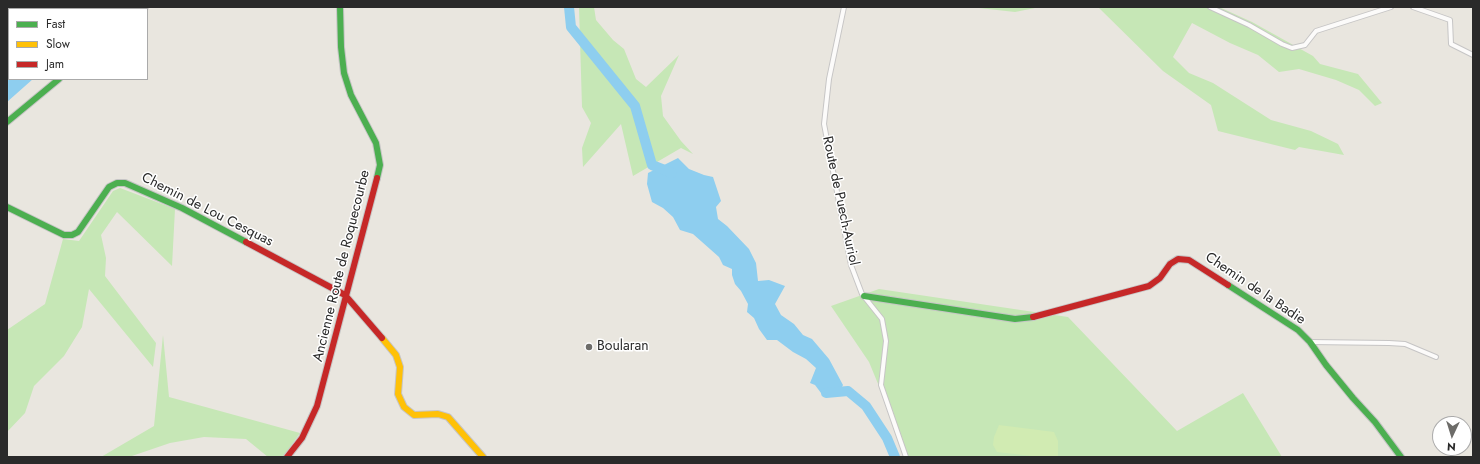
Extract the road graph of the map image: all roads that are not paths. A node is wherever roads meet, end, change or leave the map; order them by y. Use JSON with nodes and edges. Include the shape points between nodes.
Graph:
{"nodes":[{"id":1,"x":340,"y":7,"type":"edge"},
{"id":2,"x":844,"y":7,"type":"edge"},
{"id":3,"x":1210,"y":7,"type":"edge"},
{"id":4,"x":1391,"y":7,"type":"edge"},
{"id":5,"x":1413,"y":7,"type":"edge"},
{"id":6,"x":1473,"y":56,"type":"edge"},
{"id":7,"x":58,"y":80,"type":"edge"},
{"id":8,"x":7,"y":122,"type":"edge"},
{"id":9,"x":7,"y":207,"type":"edge"},
{"id":10,"x":864,"y":296,"type":"junction"},
{"id":11,"x":346,"y":297,"type":"junction"},
{"id":12,"x":1310,"y":342,"type":"junction"},
{"id":13,"x":1436,"y":357,"type":"dead end"},
{"id":14,"x":287,"y":457,"type":"edge"},
{"id":15,"x":483,"y":457,"type":"edge"},
{"id":16,"x":906,"y":457,"type":"edge"},
{"id":17,"x":1401,"y":457,"type":"edge"}],
"edges":[{"from":1,"to":11,"type":"street","name":"Ancienne Route de Roquecourbe","via":[[344,73],[351,95],[376,143],[380,165]]},
{"from":2,"to":10,"type":"street","name":"Route de Puech-Auriol","via":[[829,79],[824,124],[851,265]]},
{"from":3,"to":4,"type":"street","via":[[1292,48],[1305,45],[1316,31]]},
{"from":5,"to":6,"type":"street","via":[[1450,20],[1451,44]]},
{"from":7,"to":8,"type":"street"},
{"from":9,"to":11,"type":"street","name":"Chemin de Lou Cesquas","via":[[64,235],[72,235],[78,232],[109,187],[118,182],[125,183],[182,208]]},
{"from":10,"to":12,"type":"street","name":"Chemin de la Badie","via":[[1015,319],[1029,318],[1149,286],[1160,278],[1170,264],[1178,259],[1184,259],[1253,300],[1298,330]]},
{"from":10,"to":16,"type":"street","name":"Route de Puech-Auriol","via":[[882,319],[886,341],[881,384]]},
{"from":11,"to":14,"type":"street","name":"Ancienne Route de Roquecourbe","via":[[317,406],[302,438]]},
{"from":11,"to":15,"type":"street","via":[[396,355],[400,367],[398,394],[404,407],[414,415],[438,414],[448,417]]},
{"from":12,"to":13,"type":"street","via":[[1405,344]]},
{"from":12,"to":17,"type":"street","name":"Chemin de la Badie"}]}
